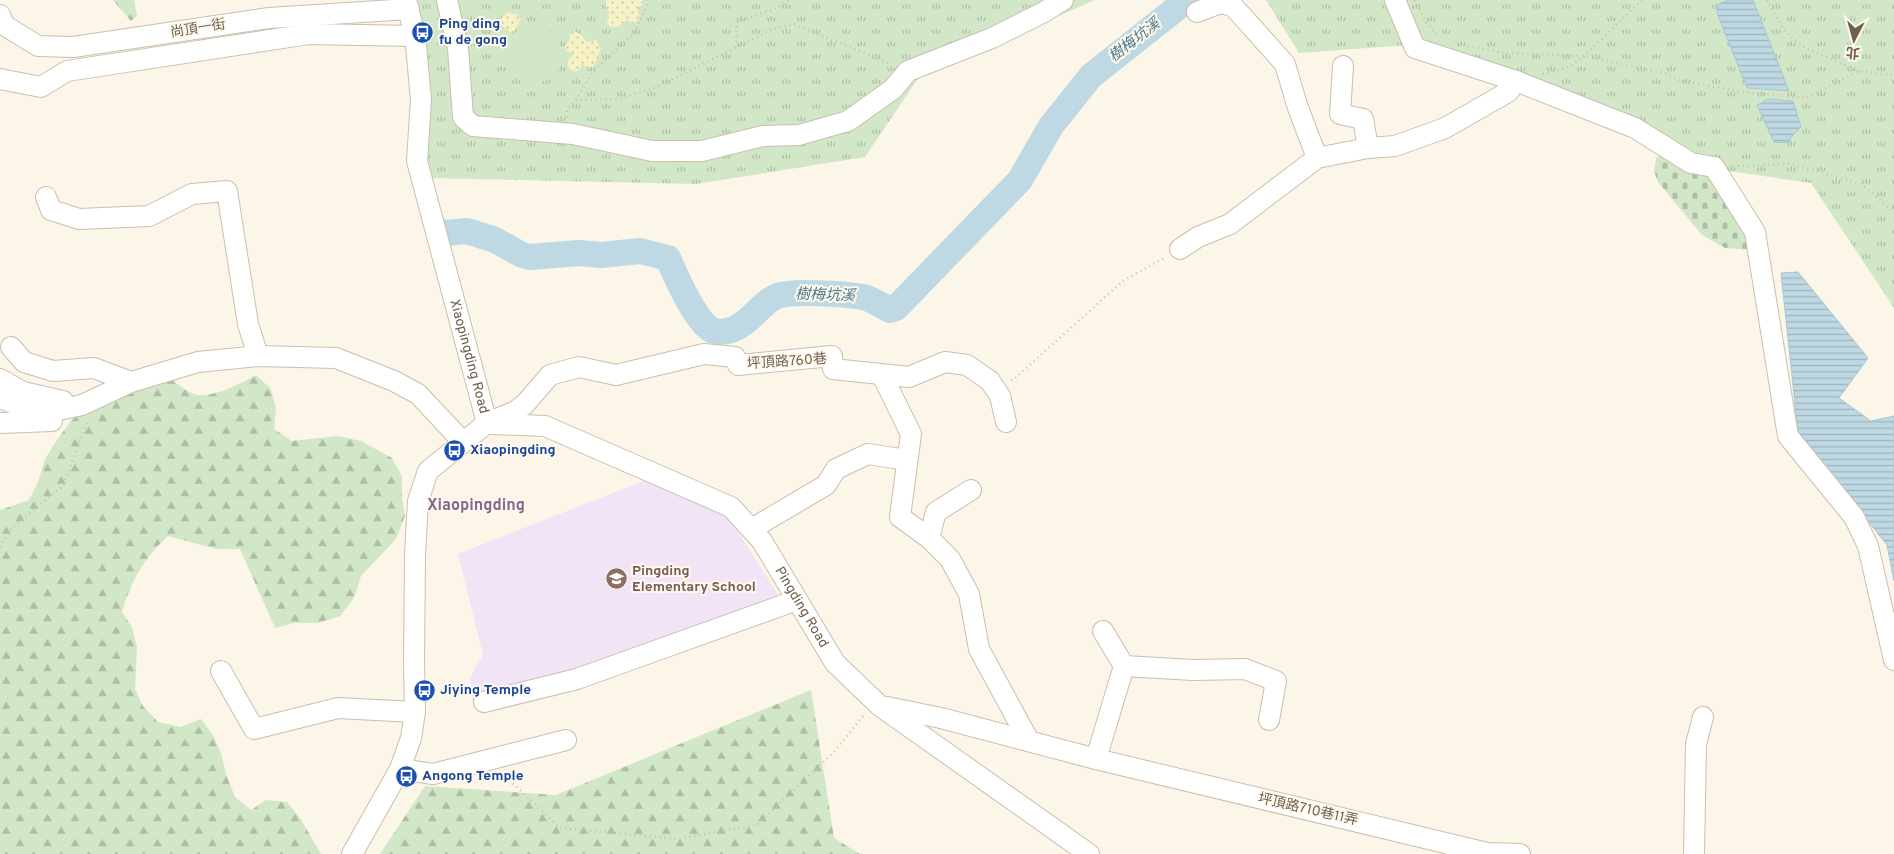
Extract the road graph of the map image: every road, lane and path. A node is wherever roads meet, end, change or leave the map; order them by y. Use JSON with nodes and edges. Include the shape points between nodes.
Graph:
{"nodes":[{"id":1,"x":447,"y":0,"type":"edge"},
{"id":2,"x":647,"y":0,"type":"edge"},
{"id":3,"x":789,"y":0,"type":"edge"},
{"id":4,"x":1063,"y":0,"type":"edge"},
{"id":5,"x":1395,"y":0,"type":"edge"},
{"id":6,"x":1415,"y":0,"type":"edge"},
{"id":7,"x":1642,"y":0,"type":"edge"},
{"id":8,"x":1766,"y":0,"type":"edge"},
{"id":9,"x":407,"y":5,"type":"edge"},
{"id":10,"x":1197,"y":12,"type":"dead end"},
{"id":11,"x":0,"y":15,"type":"edge"},
{"id":12,"x":415,"y":36,"type":"junction"},
{"id":13,"x":1443,"y":40,"type":"dead end"},
{"id":14,"x":1467,"y":46,"type":"dead end"},
{"id":15,"x":736,"y":47,"type":"junction"},
{"id":16,"x":1584,"y":56,"type":"junction"},
{"id":17,"x":1343,"y":66,"type":"dead end"},
{"id":18,"x":908,"y":71,"type":"junction"},
{"id":19,"x":1859,"y":71,"type":"junction"},
{"id":20,"x":1894,"y":75,"type":"edge"},
{"id":21,"x":0,"y":79,"type":"edge"},
{"id":22,"x":1516,"y":81,"type":"junction"},
{"id":23,"x":576,"y":100,"type":"junction"},
{"id":24,"x":573,"y":134,"type":"junction"},
{"id":25,"x":1368,"y":148,"type":"junction"},
{"id":26,"x":1317,"y":158,"type":"junction"},
{"id":27,"x":1714,"y":167,"type":"junction"},
{"id":28,"x":46,"y":198,"type":"dead end"},
{"id":29,"x":1894,"y":212,"type":"edge"},
{"id":30,"x":1180,"y":249,"type":"joint"},
{"id":31,"x":12,"y":347,"type":"dead end"},
{"id":32,"x":258,"y":356,"type":"junction"},
{"id":33,"x":882,"y":375,"type":"junction"},
{"id":34,"x":0,"y":379,"type":"edge"},
{"id":35,"x":990,"y":381,"type":"junction"},
{"id":36,"x":131,"y":382,"type":"junction"},
{"id":37,"x":0,"y":398,"type":"edge"},
{"id":38,"x":87,"y":409,"type":"junction"},
{"id":39,"x":1006,"y":422,"type":"dead end"},
{"id":40,"x":488,"y":423,"type":"junction"},
{"id":41,"x":0,"y":424,"type":"edge"},
{"id":42,"x":463,"y":442,"type":"junction"},
{"id":43,"x":907,"y":460,"type":"junction"},
{"id":44,"x":971,"y":490,"type":"dead end"},
{"id":45,"x":752,"y":528,"type":"junction"},
{"id":46,"x":929,"y":538,"type":"junction"},
{"id":47,"x":0,"y":547,"type":"edge"},
{"id":48,"x":798,"y":600,"type":"junction"},
{"id":49,"x":1103,"y":631,"type":"dead end"},
{"id":50,"x":1894,"y":660,"type":"edge"},
{"id":51,"x":1124,"y":666,"type":"junction"},
{"id":52,"x":220,"y":671,"type":"dead end"},
{"id":53,"x":484,"y":702,"type":"dead end"},
{"id":54,"x":878,"y":703,"type":"junction"},
{"id":55,"x":415,"y":712,"type":"junction"},
{"id":56,"x":1703,"y":717,"type":"dead end"},
{"id":57,"x":941,"y":718,"type":"junction"},
{"id":58,"x":1269,"y":720,"type":"dead end"},
{"id":59,"x":920,"y":734,"type":"junction"},
{"id":60,"x":566,"y":740,"type":"dead end"},
{"id":61,"x":1029,"y":741,"type":"junction"},
{"id":62,"x":1096,"y":759,"type":"junction"},
{"id":63,"x":488,"y":760,"type":"junction"},
{"id":64,"x":400,"y":769,"type":"junction"},
{"id":65,"x":352,"y":854,"type":"edge"},
{"id":66,"x":1089,"y":854,"type":"edge"},
{"id":67,"x":1520,"y":854,"type":"edge"},
{"id":68,"x":1682,"y":854,"type":"edge"},
{"id":69,"x":1696,"y":854,"type":"edge"}],
"edges":[{"from":1,"to":24,"type":"street","via":[[458,48],[462,117],[473,126]]},
{"from":2,"to":23,"type":"path","via":[[636,32],[592,73]]},
{"from":3,"to":15,"type":"path","via":[[738,22]]},
{"from":4,"to":18,"type":"street","via":[[992,38]]},
{"from":5,"to":22,"type":"street","via":[[1415,48]]},
{"from":6,"to":13,"type":"path","via":[[1426,22]]},
{"from":7,"to":16,"type":"path"},
{"from":8,"to":19,"type":"path","via":[[1785,32],[1806,48]]},
{"from":9,"to":11,"type":"street","name":"尚頂一街","via":[[269,18],[73,47],[38,46],[4,25]]},
{"from":9,"to":12,"type":"street","name":"Xiaopingding Road"},
{"from":10,"to":26,"type":"street","via":[[1221,3],[1233,6],[1285,64]]},
{"from":12,"to":21,"type":"street","via":[[309,34],[66,70],[41,87]]},
{"from":12,"to":40,"type":"street","name":"Xiaopingding Road","via":[[421,99],[417,161]]},
{"from":14,"to":16,"type":"path","via":[[1504,52]]},
{"from":15,"to":18,"type":"path","via":[[773,29],[794,24]]},
{"from":15,"to":23,"type":"path","via":[[657,87],[618,99]]},
{"from":16,"to":19,"type":"path","via":[[1668,74],[1678,80],[1743,92],[1806,98]]},
{"from":16,"to":22,"type":"path","via":[[1570,66]]},
{"from":17,"to":25,"type":"street","via":[[1340,114],[1363,119]]},
{"from":18,"to":24,"type":"street","via":[[893,89],[848,121],[799,135],[763,136],[702,151],[652,151]]},
{"from":19,"to":20,"type":"path"},
{"from":22,"to":25,"type":"street","via":[[1508,92],[1445,128],[1396,146]]},
{"from":22,"to":27,"type":"street","via":[[1635,128],[1691,163]]},
{"from":23,"to":24,"type":"path","via":[[567,110],[566,120]]},
{"from":25,"to":26,"type":"street"},
{"from":26,"to":30,"type":"street","via":[[1230,224],[1198,237]]},
{"from":27,"to":29,"type":"path","via":[[1791,164],[1861,184]]},
{"from":27,"to":50,"type":"street","via":[[1755,232],[1788,436],[1854,517],[1868,546]]},
{"from":28,"to":32,"type":"street","via":[[51,210],[79,218],[132,217],[149,216],[192,194],[227,191],[248,324]]},
{"from":30,"to":35,"type":"path","via":[[1123,281],[1013,380]]},
{"from":31,"to":36,"type":"street","via":[[24,362],[53,371],[94,368]]},
{"from":32,"to":36,"type":"street","via":[[198,362]]},
{"from":32,"to":42,"type":"street","via":[[336,358],[394,381],[418,394]]},
{"from":33,"to":35,"type":"street","name":"坪頂路760巷","via":[[909,377],[945,362],[967,365]]},
{"from":33,"to":40,"type":"street","name":"坪頂路760巷","via":[[833,369],[832,356],[738,365],[735,357],[704,354],[616,375],[579,367],[550,375],[516,411]]},
{"from":33,"to":43,"type":"street","via":[[911,434]]},
{"from":34,"to":38,"type":"street","via":[[23,392]]},
{"from":35,"to":39,"type":"street","name":"坪頂路760巷","via":[[1000,396]]},
{"from":36,"to":38,"type":"street"},
{"from":37,"to":38,"type":"street","via":[[25,408],[54,412]]},
{"from":38,"to":41,"type":"street","via":[[75,420]]},
{"from":38,"to":47,"type":"path","via":[[62,486],[12,528]]},
{"from":40,"to":42,"type":"street","name":"Xiaopingding Road"},
{"from":40,"to":45,"type":"street","name":"Pingding Road","via":[[545,426],[731,507]]},
{"from":42,"to":55,"type":"street","name":"Xiaopingding Road","via":[[428,471],[418,501]]},
{"from":43,"to":45,"type":"street","via":[[868,454],[836,469],[826,485]]},
{"from":43,"to":46,"type":"street","via":[[900,517]]},
{"from":44,"to":46,"type":"street","via":[[936,512]]},
{"from":45,"to":48,"type":"street","name":"Pingding Road"},
{"from":46,"to":61,"type":"street","via":[[950,559],[969,594],[978,650]]},
{"from":48,"to":53,"type":"street","via":[[577,679]]},
{"from":48,"to":54,"type":"street","name":"Pingding Road","via":[[834,663]]},
{"from":49,"to":51,"type":"street"},
{"from":51,"to":58,"type":"street","via":[[1245,669],[1276,681]]},
{"from":51,"to":62,"type":"street"},
{"from":52,"to":55,"type":"street","via":[[254,729],[338,708]]},
{"from":54,"to":57,"type":"street","name":"坪頂路710巷11弄"},
{"from":54,"to":59,"type":"street","name":"Pingding Road"},
{"from":54,"to":63,"type":"path","via":[[834,752],[756,825],[677,839],[560,828]]},
{"from":55,"to":64,"type":"street","name":"Xiaopingding Road","via":[[411,738]]},
{"from":56,"to":69,"type":"street","via":[[1696,744]]},
{"from":57,"to":59,"type":"street"},
{"from":57,"to":61,"type":"street","name":"坪頂路710巷11弄"},
{"from":59,"to":66,"type":"street","name":"Pingding Road"},
{"from":60,"to":63,"type":"street"},
{"from":61,"to":62,"type":"street","name":"坪頂路710巷11弄"},
{"from":62,"to":67,"type":"street","name":"坪頂路710巷11弄","via":[[1487,853]]},
{"from":63,"to":64,"type":"street","via":[[433,774]]},
{"from":64,"to":65,"type":"street","name":"Xiaopingding Road"},
{"from":68,"to":69,"type":"street"}]}
